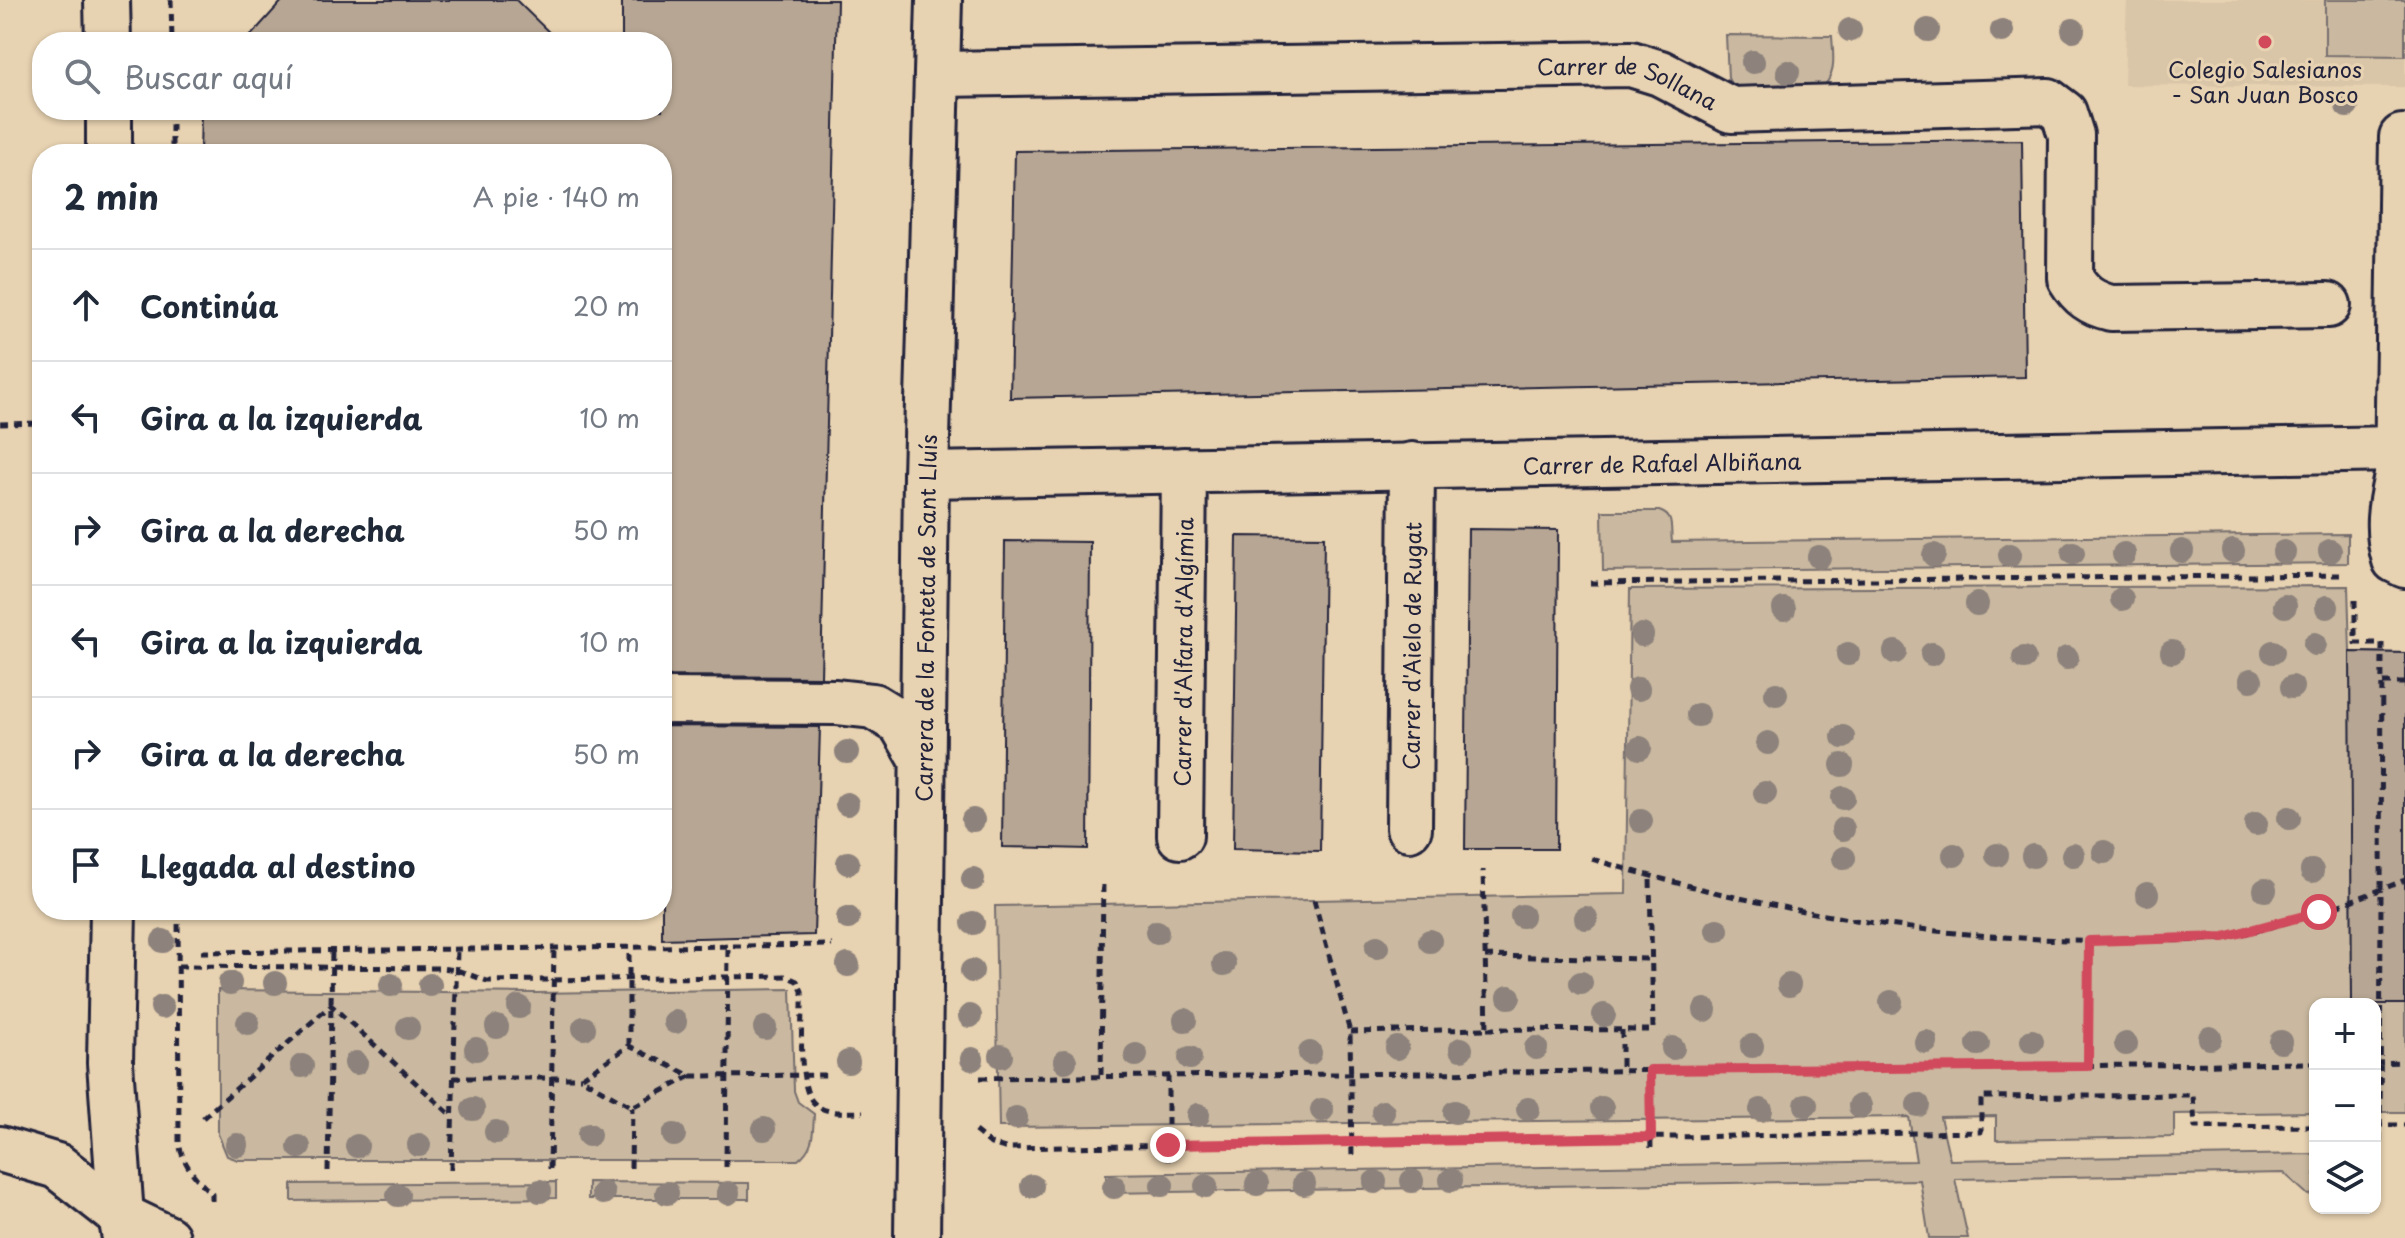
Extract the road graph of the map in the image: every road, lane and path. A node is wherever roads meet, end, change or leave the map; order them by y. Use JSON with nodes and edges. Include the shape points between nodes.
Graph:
{"nodes":[{"id":1,"x":107,"y":0,"type":"edge"},
{"id":2,"x":171,"y":0,"type":"edge"},
{"id":3,"x":939,"y":0,"type":"edge"},
{"id":4,"x":108,"y":32,"type":"edge"},
{"id":5,"x":172,"y":32,"type":"edge"},
{"id":6,"x":939,"y":74,"type":"junction"},
{"id":7,"x":109,"y":120,"type":"edge"},
{"id":8,"x":172,"y":120,"type":"edge"},
{"id":9,"x":2402,"y":137,"type":"dead end"},
{"id":10,"x":109,"y":144,"type":"edge"},
{"id":11,"x":172,"y":144,"type":"edge"},
{"id":12,"x":2328,"y":305,"type":"dead end"},
{"id":13,"x":32,"y":423,"type":"edge"},
{"id":14,"x":0,"y":424,"type":"edge"},
{"id":15,"x":2398,"y":449,"type":"junction"},
{"id":16,"x":1412,"y":465,"type":"junction"},
{"id":17,"x":1184,"y":470,"type":"junction"},
{"id":18,"x":926,"y":475,"type":"junction"},
{"id":19,"x":2400,"y":563,"type":"edge"},
{"id":20,"x":2354,"y":575,"type":"dead end"},
{"id":21,"x":1590,"y":583,"type":"dead end"},
{"id":22,"x":2355,"y":589,"type":"dead end"},
{"id":23,"x":2383,"y":683,"type":"junction"},
{"id":24,"x":2405,"y":683,"type":"edge"},
{"id":25,"x":672,"y":701,"type":"edge"},
{"id":26,"x":922,"y":759,"type":"junction"},
{"id":27,"x":1409,"y":828,"type":"dead end"},
{"id":28,"x":1180,"y":836,"type":"dead end"},
{"id":29,"x":1592,"y":859,"type":"dead end"},
{"id":30,"x":1483,"y":870,"type":"dead end"},
{"id":31,"x":1650,"y":877,"type":"junction"},
{"id":32,"x":1103,"y":879,"type":"dead end"},
{"id":33,"x":2405,"y":880,"type":"edge"},
{"id":34,"x":2382,"y":889,"type":"junction"},
{"id":35,"x":1314,"y":900,"type":"dead end"},
{"id":36,"x":113,"y":920,"type":"edge"},
{"id":37,"x":178,"y":920,"type":"edge"},
{"id":38,"x":2089,"y":941,"type":"junction"},
{"id":39,"x":832,"y":945,"type":"dead end"},
{"id":40,"x":728,"y":946,"type":"junction"},
{"id":41,"x":554,"y":948,"type":"junction"},
{"id":42,"x":629,"y":948,"type":"junction"},
{"id":43,"x":332,"y":950,"type":"junction"},
{"id":44,"x":457,"y":950,"type":"junction"},
{"id":45,"x":201,"y":952,"type":"dead end"},
{"id":46,"x":1485,"y":956,"type":"junction"},
{"id":47,"x":1651,"y":959,"type":"junction"},
{"id":48,"x":178,"y":966,"type":"junction"},
{"id":49,"x":332,"y":967,"type":"junction"},
{"id":50,"x":457,"y":970,"type":"junction"},
{"id":51,"x":728,"y":977,"type":"junction"},
{"id":52,"x":629,"y":978,"type":"junction"},
{"id":53,"x":553,"y":980,"type":"junction"},
{"id":54,"x":2379,"y":998,"type":"edge"},
{"id":55,"x":331,"y":1005,"type":"junction"},
{"id":56,"x":1487,"y":1029,"type":"junction"},
{"id":57,"x":1622,"y":1030,"type":"junction"},
{"id":58,"x":1350,"y":1032,"type":"junction"},
{"id":59,"x":629,"y":1046,"type":"junction"},
{"id":60,"x":2405,"y":1062,"type":"edge"},
{"id":61,"x":2309,"y":1063,"type":"edge"},
{"id":62,"x":2381,"y":1063,"type":"edge"},
{"id":63,"x":2088,"y":1066,"type":"junction"},
{"id":64,"x":1650,"y":1070,"type":"junction"},
{"id":65,"x":1622,"y":1071,"type":"junction"},
{"id":66,"x":1352,"y":1073,"type":"junction"},
{"id":67,"x":830,"y":1075,"type":"dead end"},
{"id":68,"x":1101,"y":1075,"type":"junction"},
{"id":69,"x":1168,"y":1075,"type":"junction"},
{"id":70,"x":691,"y":1076,"type":"junction"},
{"id":71,"x":804,"y":1076,"type":"junction"},
{"id":72,"x":727,"y":1077,"type":"junction"},
{"id":73,"x":453,"y":1078,"type":"junction"},
{"id":74,"x":552,"y":1078,"type":"junction"},
{"id":75,"x":581,"y":1078,"type":"junction"},
{"id":76,"x":980,"y":1078,"type":"dead end"},
{"id":77,"x":632,"y":1107,"type":"junction"},
{"id":78,"x":872,"y":1112,"type":"dead end"},
{"id":79,"x":452,"y":1116,"type":"junction"},
{"id":80,"x":203,"y":1118,"type":"dead end"},
{"id":81,"x":2381,"y":1125,"type":"edge"},
{"id":82,"x":2405,"y":1125,"type":"edge"},
{"id":83,"x":2309,"y":1126,"type":"edge"},
{"id":84,"x":971,"y":1128,"type":"dead end"},
{"id":85,"x":1651,"y":1137,"type":"junction"},
{"id":86,"x":1352,"y":1142,"type":"junction"},
{"id":87,"x":1168,"y":1145,"type":"junction"},
{"id":88,"x":0,"y":1149,"type":"edge"},
{"id":89,"x":1651,"y":1154,"type":"dead end"},
{"id":90,"x":1352,"y":1158,"type":"dead end"},
{"id":91,"x":1168,"y":1161,"type":"dead end"},
{"id":92,"x":726,"y":1167,"type":"dead end"},
{"id":93,"x":631,"y":1168,"type":"dead end"},
{"id":94,"x":550,"y":1169,"type":"dead end"},
{"id":95,"x":451,"y":1170,"type":"dead end"},
{"id":96,"x":328,"y":1171,"type":"dead end"},
{"id":97,"x":212,"y":1194,"type":"dead end"},
{"id":98,"x":123,"y":1227,"type":"edge"},
{"id":99,"x":167,"y":1238,"type":"edge"},
{"id":100,"x":917,"y":1238,"type":"edge"}],
"edges":[{"from":1,"to":4,"type":"street"},
{"from":2,"to":5,"type":"path"},
{"from":3,"to":6,"type":"street","name":"Carrera de la Fonteta de Sant Lluís"},
{"from":6,"to":12,"type":"street","name":"Carrer de Sollana","via":[[1631,64],[1731,110],[2048,101],[2064,113],[2071,135],[2070,278],[2080,294],[2111,308]]},
{"from":6,"to":18,"type":"street","name":"Carrera de la Fonteta de Sant Lluís"},
{"from":7,"to":10,"type":"street"},
{"from":8,"to":11,"type":"path"},
{"from":9,"to":15,"type":"street"},
{"from":13,"to":14,"type":"path"},
{"from":15,"to":16,"type":"street","name":"Carrer de Rafael Albiñana"},
{"from":15,"to":19,"type":"street","via":[[2388,512],[2389,541]]},
{"from":16,"to":17,"type":"street","name":"Carrer de Rafael Albiñana"},
{"from":16,"to":27,"type":"street","name":"Carrer d'Aielo de Rugat"},
{"from":17,"to":18,"type":"street","name":"Carrer de Rafael Albiñana"},
{"from":17,"to":28,"type":"street","name":"Carrer d'Alfara d'Algímia"},
{"from":18,"to":26,"type":"street","name":"Carrera de la Fonteta de Sant Lluís"},
{"from":20,"to":21,"type":"path"},
{"from":22,"to":23,"type":"path","via":[[2355,643],[2382,643]]},
{"from":23,"to":24,"type":"path"},
{"from":23,"to":34,"type":"path"},
{"from":25,"to":26,"type":"street","via":[[873,706],[901,723]]},
{"from":26,"to":100,"type":"street","name":"Carrera de la Fonteta de Sant Lluís"},
{"from":29,"to":31,"type":"path"},
{"from":30,"to":46,"type":"path"},
{"from":31,"to":38,"type":"path","via":[[1772,906],[1931,931]]},
{"from":31,"to":47,"type":"path"},
{"from":32,"to":68,"type":"path"},
{"from":33,"to":34,"type":"path"},
{"from":34,"to":38,"type":"path","via":[[2224,937]]},
{"from":34,"to":54,"type":"path"},
{"from":35,"to":58,"type":"path"},
{"from":36,"to":98,"type":"street","via":[[110,1063]]},
{"from":37,"to":48,"type":"path"},
{"from":38,"to":63,"type":"path"},
{"from":39,"to":40,"type":"path"},
{"from":40,"to":42,"type":"path"},
{"from":40,"to":51,"type":"path"},
{"from":41,"to":42,"type":"path"},
{"from":41,"to":44,"type":"path"},
{"from":41,"to":53,"type":"path"},
{"from":42,"to":52,"type":"path"},
{"from":43,"to":44,"type":"path"},
{"from":43,"to":45,"type":"path"},
{"from":43,"to":49,"type":"path"},
{"from":44,"to":50,"type":"path"},
{"from":46,"to":47,"type":"path"},
{"from":46,"to":56,"type":"path"},
{"from":47,"to":57,"type":"path","via":[[1653,1030]]},
{"from":48,"to":49,"type":"path"},
{"from":48,"to":97,"type":"path","via":[[179,1144],[183,1160]]},
{"from":49,"to":50,"type":"path"},
{"from":49,"to":55,"type":"path"},
{"from":50,"to":53,"type":"path","via":[[487,981]]},
{"from":50,"to":73,"type":"path"},
{"from":51,"to":52,"type":"path"},
{"from":51,"to":71,"type":"path","via":[[786,976],[797,981],[802,991]]},
{"from":51,"to":72,"type":"path"},
{"from":52,"to":53,"type":"path"},
{"from":52,"to":59,"type":"path"},
{"from":53,"to":74,"type":"path"},
{"from":55,"to":79,"type":"path"},
{"from":55,"to":80,"type":"path"},
{"from":55,"to":96,"type":"path"},
{"from":56,"to":57,"type":"path"},
{"from":56,"to":58,"type":"path"},
{"from":57,"to":65,"type":"path"},
{"from":58,"to":66,"type":"path"},
{"from":59,"to":70,"type":"path"},
{"from":59,"to":75,"type":"path"},
{"from":60,"to":62,"type":"path"},
{"from":61,"to":63,"type":"path"},
{"from":63,"to":64,"type":"path"},
{"from":64,"to":65,"type":"path"},
{"from":64,"to":85,"type":"path"},
{"from":65,"to":66,"type":"path"},
{"from":66,"to":69,"type":"path"},
{"from":66,"to":86,"type":"path"},
{"from":67,"to":71,"type":"path"},
{"from":68,"to":69,"type":"path"},
{"from":68,"to":76,"type":"path"},
{"from":69,"to":87,"type":"path"},
{"from":70,"to":72,"type":"path"},
{"from":70,"to":77,"type":"path"},
{"from":71,"to":72,"type":"path"},
{"from":71,"to":78,"type":"path","via":[[815,1104],[829,1111]]},
{"from":72,"to":92,"type":"path"},
{"from":73,"to":74,"type":"path"},
{"from":73,"to":79,"type":"path"},
{"from":74,"to":75,"type":"path"},
{"from":74,"to":94,"type":"path"},
{"from":75,"to":77,"type":"path"},
{"from":77,"to":93,"type":"path"},
{"from":79,"to":95,"type":"path"},
{"from":81,"to":82,"type":"path"},
{"from":83,"to":85,"type":"path","via":[[2195,1127],[2193,1095],[1981,1097],[1981,1132]]},
{"from":84,"to":87,"type":"path","via":[[1005,1148]]},
{"from":85,"to":86,"type":"path"},
{"from":85,"to":89,"type":"path"},
{"from":86,"to":87,"type":"path"},
{"from":86,"to":90,"type":"path"},
{"from":87,"to":91,"type":"path"},
{"from":88,"to":98,"type":"street","via":[[57,1166]]},
{"from":98,"to":99,"type":"street"}]}
